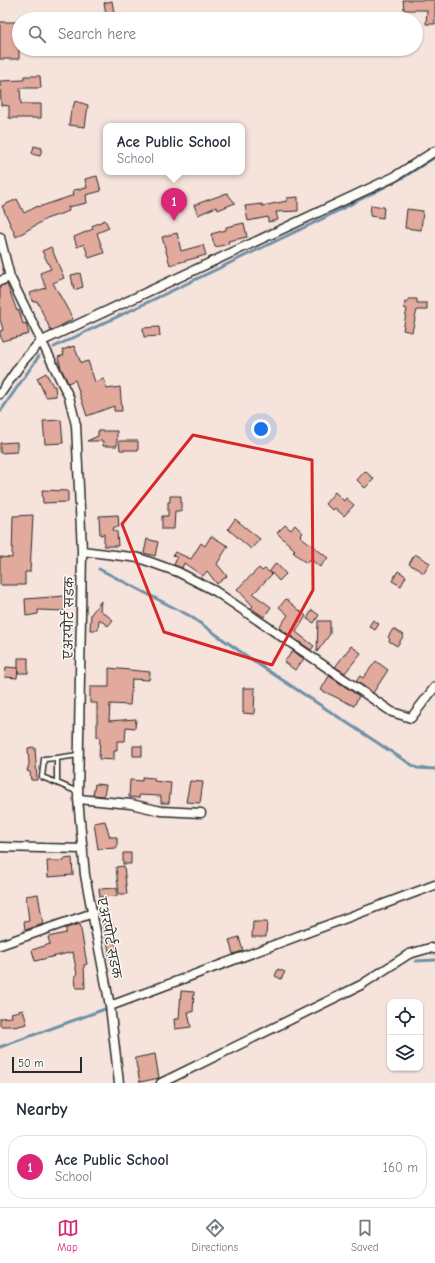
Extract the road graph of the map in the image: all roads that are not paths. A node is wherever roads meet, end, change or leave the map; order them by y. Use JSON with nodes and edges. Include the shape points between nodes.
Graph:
{"nodes":[{"id":1,"x":435,"y":151,"type":"edge"},
{"id":2,"x":0,"y":237,"type":"edge"},
{"id":3,"x":10,"y":277,"type":"junction"},
{"id":4,"x":0,"y":281,"type":"edge"},
{"id":5,"x":40,"y":342,"type":"junction"},
{"id":6,"x":0,"y":394,"type":"edge"},
{"id":7,"x":82,"y":551,"type":"junction"},
{"id":8,"x":435,"y":687,"type":"edge"},
{"id":9,"x":78,"y":755,"type":"junction"},
{"id":10,"x":57,"y":758,"type":"junction"},
{"id":11,"x":57,"y":783,"type":"junction"},
{"id":12,"x":78,"y":795,"type":"junction"},
{"id":13,"x":201,"y":813,"type":"dead end"},
{"id":14,"x":0,"y":847,"type":"edge"},
{"id":15,"x":83,"y":849,"type":"junction"},
{"id":16,"x":435,"y":885,"type":"edge"},
{"id":17,"x":93,"y":913,"type":"junction"},
{"id":18,"x":0,"y":945,"type":"edge"},
{"id":19,"x":435,"y":949,"type":"edge"},
{"id":20,"x":111,"y":1009,"type":"junction"},
{"id":21,"x":119,"y":1083,"type":"edge"},
{"id":22,"x":161,"y":1083,"type":"edge"}],
"edges":[{"from":1,"to":5,"type":"street","via":[[394,177]]},
{"from":2,"to":3,"type":"street","name":"एअरपोर्ट सडक"},
{"from":3,"to":4,"type":"street"},
{"from":3,"to":5,"type":"street","name":"एअरपोर्ट सडक"},
{"from":5,"to":6,"type":"street"},
{"from":5,"to":7,"type":"street","name":"एअरपोर्ट सडक","via":[[68,397],[76,425]]},
{"from":7,"to":8,"type":"street","via":[[139,558],[178,572],[215,591],[392,712],[412,718]]},
{"from":7,"to":9,"type":"street","name":"एअरपोर्ट सडक"},
{"from":9,"to":10,"type":"lane"},
{"from":9,"to":12,"type":"street","name":"एअरपोर्ट सडक"},
{"from":10,"to":11,"type":"lane"},
{"from":10,"to":11,"type":"lane","via":[[44,759],[42,777]]},
{"from":11,"to":12,"type":"lane"},
{"from":12,"to":13,"type":"street","via":[[161,811]]},
{"from":12,"to":15,"type":"street","name":"एअरपोर्ट सडक"},
{"from":14,"to":15,"type":"street"},
{"from":15,"to":17,"type":"street","name":"एअरपोर्ट सडक","via":[[85,875]]},
{"from":16,"to":20,"type":"street"},
{"from":17,"to":18,"type":"street"},
{"from":17,"to":20,"type":"street","name":"एअरपोर्ट सडक"},
{"from":19,"to":22,"type":"street","via":[[409,954],[361,985]]},
{"from":20,"to":21,"type":"street","name":"एअरपोर्ट सडक"}]}
